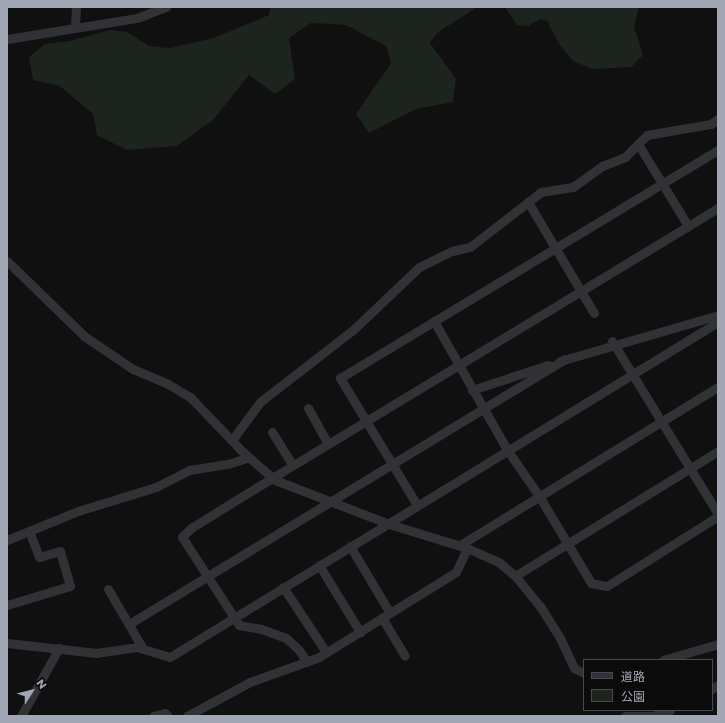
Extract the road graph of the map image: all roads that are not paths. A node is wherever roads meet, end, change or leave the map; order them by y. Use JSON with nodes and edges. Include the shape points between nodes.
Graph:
{"nodes":[{"id":1,"x":76,"y":7,"type":"edge"},
{"id":2,"x":166,"y":7,"type":"edge"},
{"id":3,"x":75,"y":26,"type":"junction"},
{"id":4,"x":7,"y":39,"type":"edge"},
{"id":5,"x":718,"y":119,"type":"edge"},
{"id":6,"x":638,"y":144,"type":"junction"},
{"id":7,"x":718,"y":150,"type":"edge"},
{"id":8,"x":662,"y":184,"type":"junction"},
{"id":9,"x":528,"y":202,"type":"junction"},
{"id":10,"x":718,"y":208,"type":"edge"},
{"id":11,"x":688,"y":226,"type":"junction"},
{"id":12,"x":556,"y":248,"type":"junction"},
{"id":13,"x":7,"y":261,"type":"edge"},
{"id":14,"x":581,"y":291,"type":"junction"},
{"id":15,"x":594,"y":314,"type":"dead end"},
{"id":16,"x":718,"y":315,"type":"edge"},
{"id":17,"x":434,"y":321,"type":"junction"},
{"id":18,"x":718,"y":322,"type":"edge"},
{"id":19,"x":613,"y":343,"type":"junction"},
{"id":20,"x":565,"y":360,"type":"junction"},
{"id":21,"x":458,"y":365,"type":"junction"},
{"id":22,"x":633,"y":374,"type":"junction"},
{"id":23,"x":718,"y":387,"type":"edge"},
{"id":24,"x":472,"y":390,"type":"junction"},
{"id":25,"x":308,"y":408,"type":"dead end"},
{"id":26,"x":485,"y":408,"type":"junction"},
{"id":27,"x":364,"y":422,"type":"junction"},
{"id":28,"x":662,"y":422,"type":"junction"},
{"id":29,"x":272,"y":432,"type":"dead end"},
{"id":30,"x":232,"y":440,"type":"junction"},
{"id":31,"x":328,"y":444,"type":"junction"},
{"id":32,"x":508,"y":451,"type":"junction"},
{"id":33,"x":718,"y":451,"type":"edge"},
{"id":34,"x":249,"y":457,"type":"junction"},
{"id":35,"x":391,"y":464,"type":"junction"},
{"id":36,"x":293,"y":465,"type":"junction"},
{"id":37,"x":690,"y":468,"type":"junction"},
{"id":38,"x":272,"y":478,"type":"junction"},
{"id":39,"x":539,"y":496,"type":"junction"},
{"id":40,"x":330,"y":501,"type":"junction"},
{"id":41,"x":417,"y":505,"type":"junction"},
{"id":42,"x":718,"y":515,"type":"edge"},
{"id":43,"x":389,"y":524,"type":"junction"},
{"id":44,"x":29,"y":531,"type":"junction"},
{"id":45,"x":7,"y":540,"type":"edge"},
{"id":46,"x":567,"y":543,"type":"junction"},
{"id":47,"x":350,"y":546,"type":"junction"},
{"id":48,"x":464,"y":546,"type":"junction"},
{"id":49,"x":318,"y":565,"type":"junction"},
{"id":50,"x":207,"y":576,"type":"junction"},
{"id":51,"x":515,"y":576,"type":"junction"},
{"id":52,"x":283,"y":587,"type":"junction"},
{"id":53,"x":108,"y":589,"type":"dead end"},
{"id":54,"x":7,"y":605,"type":"edge"},
{"id":55,"x":386,"y":616,"type":"junction"},
{"id":56,"x":234,"y":617,"type":"junction"},
{"id":57,"x":128,"y":624,"type":"junction"},
{"id":58,"x":360,"y":632,"type":"junction"},
{"id":59,"x":7,"y":643,"type":"edge"},
{"id":60,"x":718,"y":644,"type":"edge"},
{"id":61,"x":59,"y":648,"type":"junction"},
{"id":62,"x":143,"y":649,"type":"junction"},
{"id":63,"x":326,"y":652,"type":"junction"},
{"id":64,"x":405,"y":656,"type":"dead end"},
{"id":65,"x":666,"y":659,"type":"edge"},
{"id":66,"x":307,"y":662,"type":"junction"},
{"id":67,"x":583,"y":672,"type":"edge"},
{"id":68,"x":667,"y":711,"type":"edge"},
{"id":69,"x":21,"y":716,"type":"edge"},
{"id":70,"x":153,"y":716,"type":"edge"},
{"id":71,"x":168,"y":716,"type":"edge"},
{"id":72,"x":187,"y":716,"type":"edge"},
{"id":73,"x":625,"y":716,"type":"edge"}],
"edges":[{"from":1,"to":3,"type":"street"},
{"from":2,"to":3,"type":"street","via":[[137,18]]},
{"from":3,"to":4,"type":"street"},
{"from":5,"to":6,"type":"street","via":[[711,124],[647,135]]},
{"from":6,"to":8,"type":"street"},
{"from":6,"to":9,"type":"street","via":[[625,157],[602,166],[573,187],[541,192]]},
{"from":7,"to":8,"type":"street"},
{"from":8,"to":11,"type":"street"},
{"from":8,"to":12,"type":"street"},
{"from":9,"to":12,"type":"street"},
{"from":9,"to":30,"type":"street","via":[[470,247],[438,256],[407,276],[354,329],[260,402]]},
{"from":10,"to":11,"type":"street"},
{"from":11,"to":14,"type":"street"},
{"from":12,"to":14,"type":"street"},
{"from":12,"to":17,"type":"street"},
{"from":13,"to":30,"type":"street","via":[[84,336],[133,369],[168,384],[191,398]]},
{"from":14,"to":15,"type":"street"},
{"from":14,"to":21,"type":"street"},
{"from":16,"to":19,"type":"street"},
{"from":17,"to":21,"type":"street"},
{"from":17,"to":27,"type":"street","via":[[340,378]]},
{"from":18,"to":22,"type":"street"},
{"from":19,"to":20,"type":"street"},
{"from":19,"to":22,"type":"street"},
{"from":20,"to":24,"type":"street"},
{"from":20,"to":26,"type":"street"},
{"from":21,"to":24,"type":"street"},
{"from":21,"to":27,"type":"street"},
{"from":22,"to":28,"type":"street"},
{"from":22,"to":32,"type":"street"},
{"from":23,"to":28,"type":"street"},
{"from":24,"to":26,"type":"street"},
{"from":25,"to":31,"type":"street"},
{"from":26,"to":32,"type":"street"},
{"from":26,"to":35,"type":"street"},
{"from":27,"to":31,"type":"street"},
{"from":27,"to":35,"type":"street"},
{"from":28,"to":37,"type":"street"},
{"from":28,"to":39,"type":"street"},
{"from":29,"to":36,"type":"street"},
{"from":30,"to":34,"type":"street"},
{"from":31,"to":36,"type":"street"},
{"from":32,"to":39,"type":"street"},
{"from":32,"to":41,"type":"street"},
{"from":33,"to":37,"type":"street"},
{"from":34,"to":38,"type":"street"},
{"from":34,"to":44,"type":"street","via":[[228,464],[189,470],[156,487],[86,508]]},
{"from":35,"to":40,"type":"street"},
{"from":35,"to":41,"type":"street"},
{"from":36,"to":38,"type":"street"},
{"from":37,"to":42,"type":"street"},
{"from":37,"to":46,"type":"street"},
{"from":38,"to":40,"type":"street"},
{"from":38,"to":50,"type":"street","via":[[191,528],[182,537]]},
{"from":39,"to":46,"type":"street"},
{"from":39,"to":48,"type":"street"},
{"from":40,"to":43,"type":"street"},
{"from":40,"to":50,"type":"street"},
{"from":41,"to":43,"type":"street"},
{"from":42,"to":46,"type":"street","via":[[607,586],[591,583]]},
{"from":43,"to":47,"type":"street"},
{"from":43,"to":48,"type":"street"},
{"from":44,"to":45,"type":"street"},
{"from":44,"to":54,"type":"street","via":[[39,557],[60,551],[70,586]]},
{"from":46,"to":51,"type":"street"},
{"from":47,"to":49,"type":"street"},
{"from":47,"to":55,"type":"street"},
{"from":48,"to":51,"type":"street","via":[[500,563]]},
{"from":48,"to":55,"type":"street","via":[[456,572]]},
{"from":49,"to":52,"type":"street"},
{"from":49,"to":58,"type":"street"},
{"from":50,"to":56,"type":"street"},
{"from":50,"to":57,"type":"street"},
{"from":51,"to":67,"type":"street","via":[[540,606],[560,638],[574,668]]},
{"from":52,"to":56,"type":"street"},
{"from":52,"to":63,"type":"street"},
{"from":53,"to":57,"type":"street"},
{"from":55,"to":58,"type":"street"},
{"from":55,"to":64,"type":"street"},
{"from":56,"to":62,"type":"street","via":[[170,657]]},
{"from":56,"to":66,"type":"street","via":[[239,625],[261,628],[286,638]]},
{"from":57,"to":62,"type":"street"},
{"from":58,"to":63,"type":"street"},
{"from":59,"to":61,"type":"street"},
{"from":60,"to":65,"type":"street"},
{"from":61,"to":62,"type":"street","via":[[96,653],[137,647]]},
{"from":61,"to":69,"type":"street"},
{"from":63,"to":66,"type":"street"},
{"from":66,"to":72,"type":"street","via":[[250,682]]},
{"from":68,"to":73,"type":"street","via":[[653,716]]},
{"from":70,"to":71,"type":"street","via":[[165,713]]}]}
